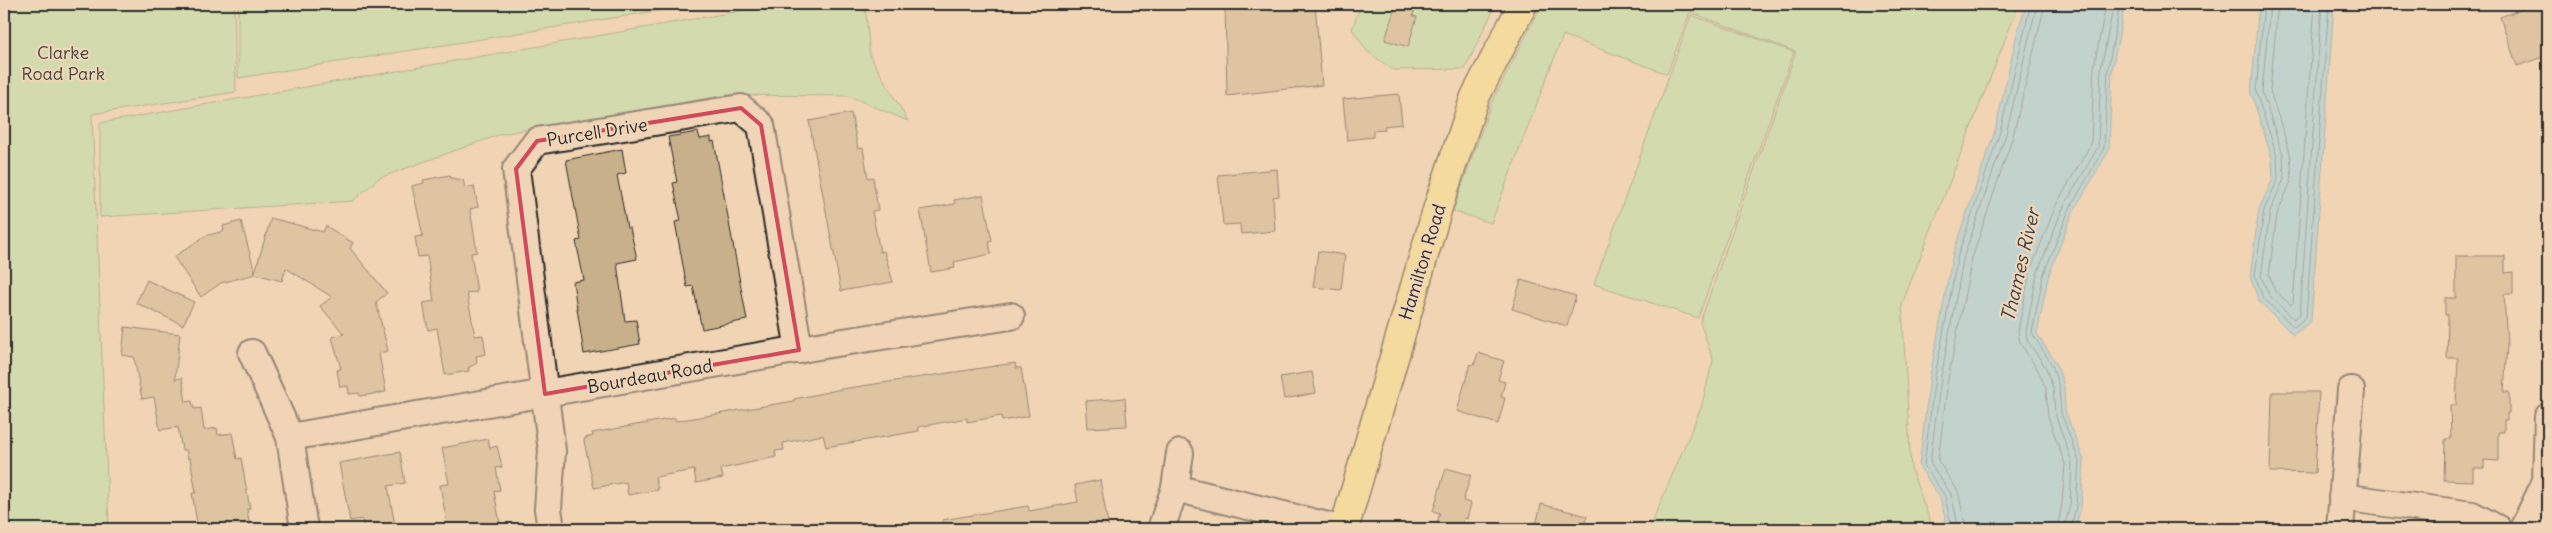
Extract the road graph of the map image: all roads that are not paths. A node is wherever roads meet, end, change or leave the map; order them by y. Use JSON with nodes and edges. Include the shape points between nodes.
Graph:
{"nodes":[{"id":1,"x":1523,"y":4,"type":"edge"},
{"id":2,"x":1011,"y":316,"type":"dead end"},
{"id":3,"x":799,"y":350,"type":"junction"},
{"id":4,"x":252,"y":353,"type":"dead end"},
{"id":5,"x":2351,"y":390,"type":"dead end"},
{"id":6,"x":545,"y":394,"type":"junction"},
{"id":7,"x":2548,"y":417,"type":"edge"},
{"id":8,"x":290,"y":438,"type":"junction"},
{"id":9,"x":1180,"y":453,"type":"dead end"},
{"id":10,"x":1175,"y":488,"type":"junction"},
{"id":11,"x":2342,"y":497,"type":"junction"},
{"id":12,"x":304,"y":529,"type":"edge"},
{"id":13,"x":551,"y":529,"type":"edge"},
{"id":14,"x":1160,"y":529,"type":"edge"},
{"id":15,"x":1340,"y":529,"type":"edge"},
{"id":16,"x":1344,"y":529,"type":"edge"},
{"id":17,"x":2340,"y":529,"type":"edge"},
{"id":18,"x":2498,"y":529,"type":"edge"},
{"id":19,"x":2523,"y":529,"type":"edge"}],
"edges":[{"from":1,"to":16,"type":"main road","name":"Hamilton Road","via":[[1476,97],[1438,207]]},
{"from":2,"to":3,"type":"street","name":"Bourdeau Road"},
{"from":3,"to":6,"type":"street","name":"Bourdeau Road"},
{"from":3,"to":6,"type":"street","name":"Purcell Drive","via":[[761,125],[740,108],[537,141],[516,169]]},
{"from":4,"to":8,"type":"street"},
{"from":5,"to":11,"type":"street"},
{"from":6,"to":8,"type":"street","name":"Bourdeau Road"},
{"from":6,"to":13,"type":"street","name":"Purcell Drive","via":[[552,451],[548,509]]},
{"from":7,"to":19,"type":"street","via":[[2546,481]]},
{"from":8,"to":12,"type":"street"},
{"from":9,"to":10,"type":"street"},
{"from":10,"to":14,"type":"street"},
{"from":10,"to":15,"type":"street"},
{"from":11,"to":17,"type":"street"},
{"from":11,"to":18,"type":"street","via":[[2472,515]]}]}
